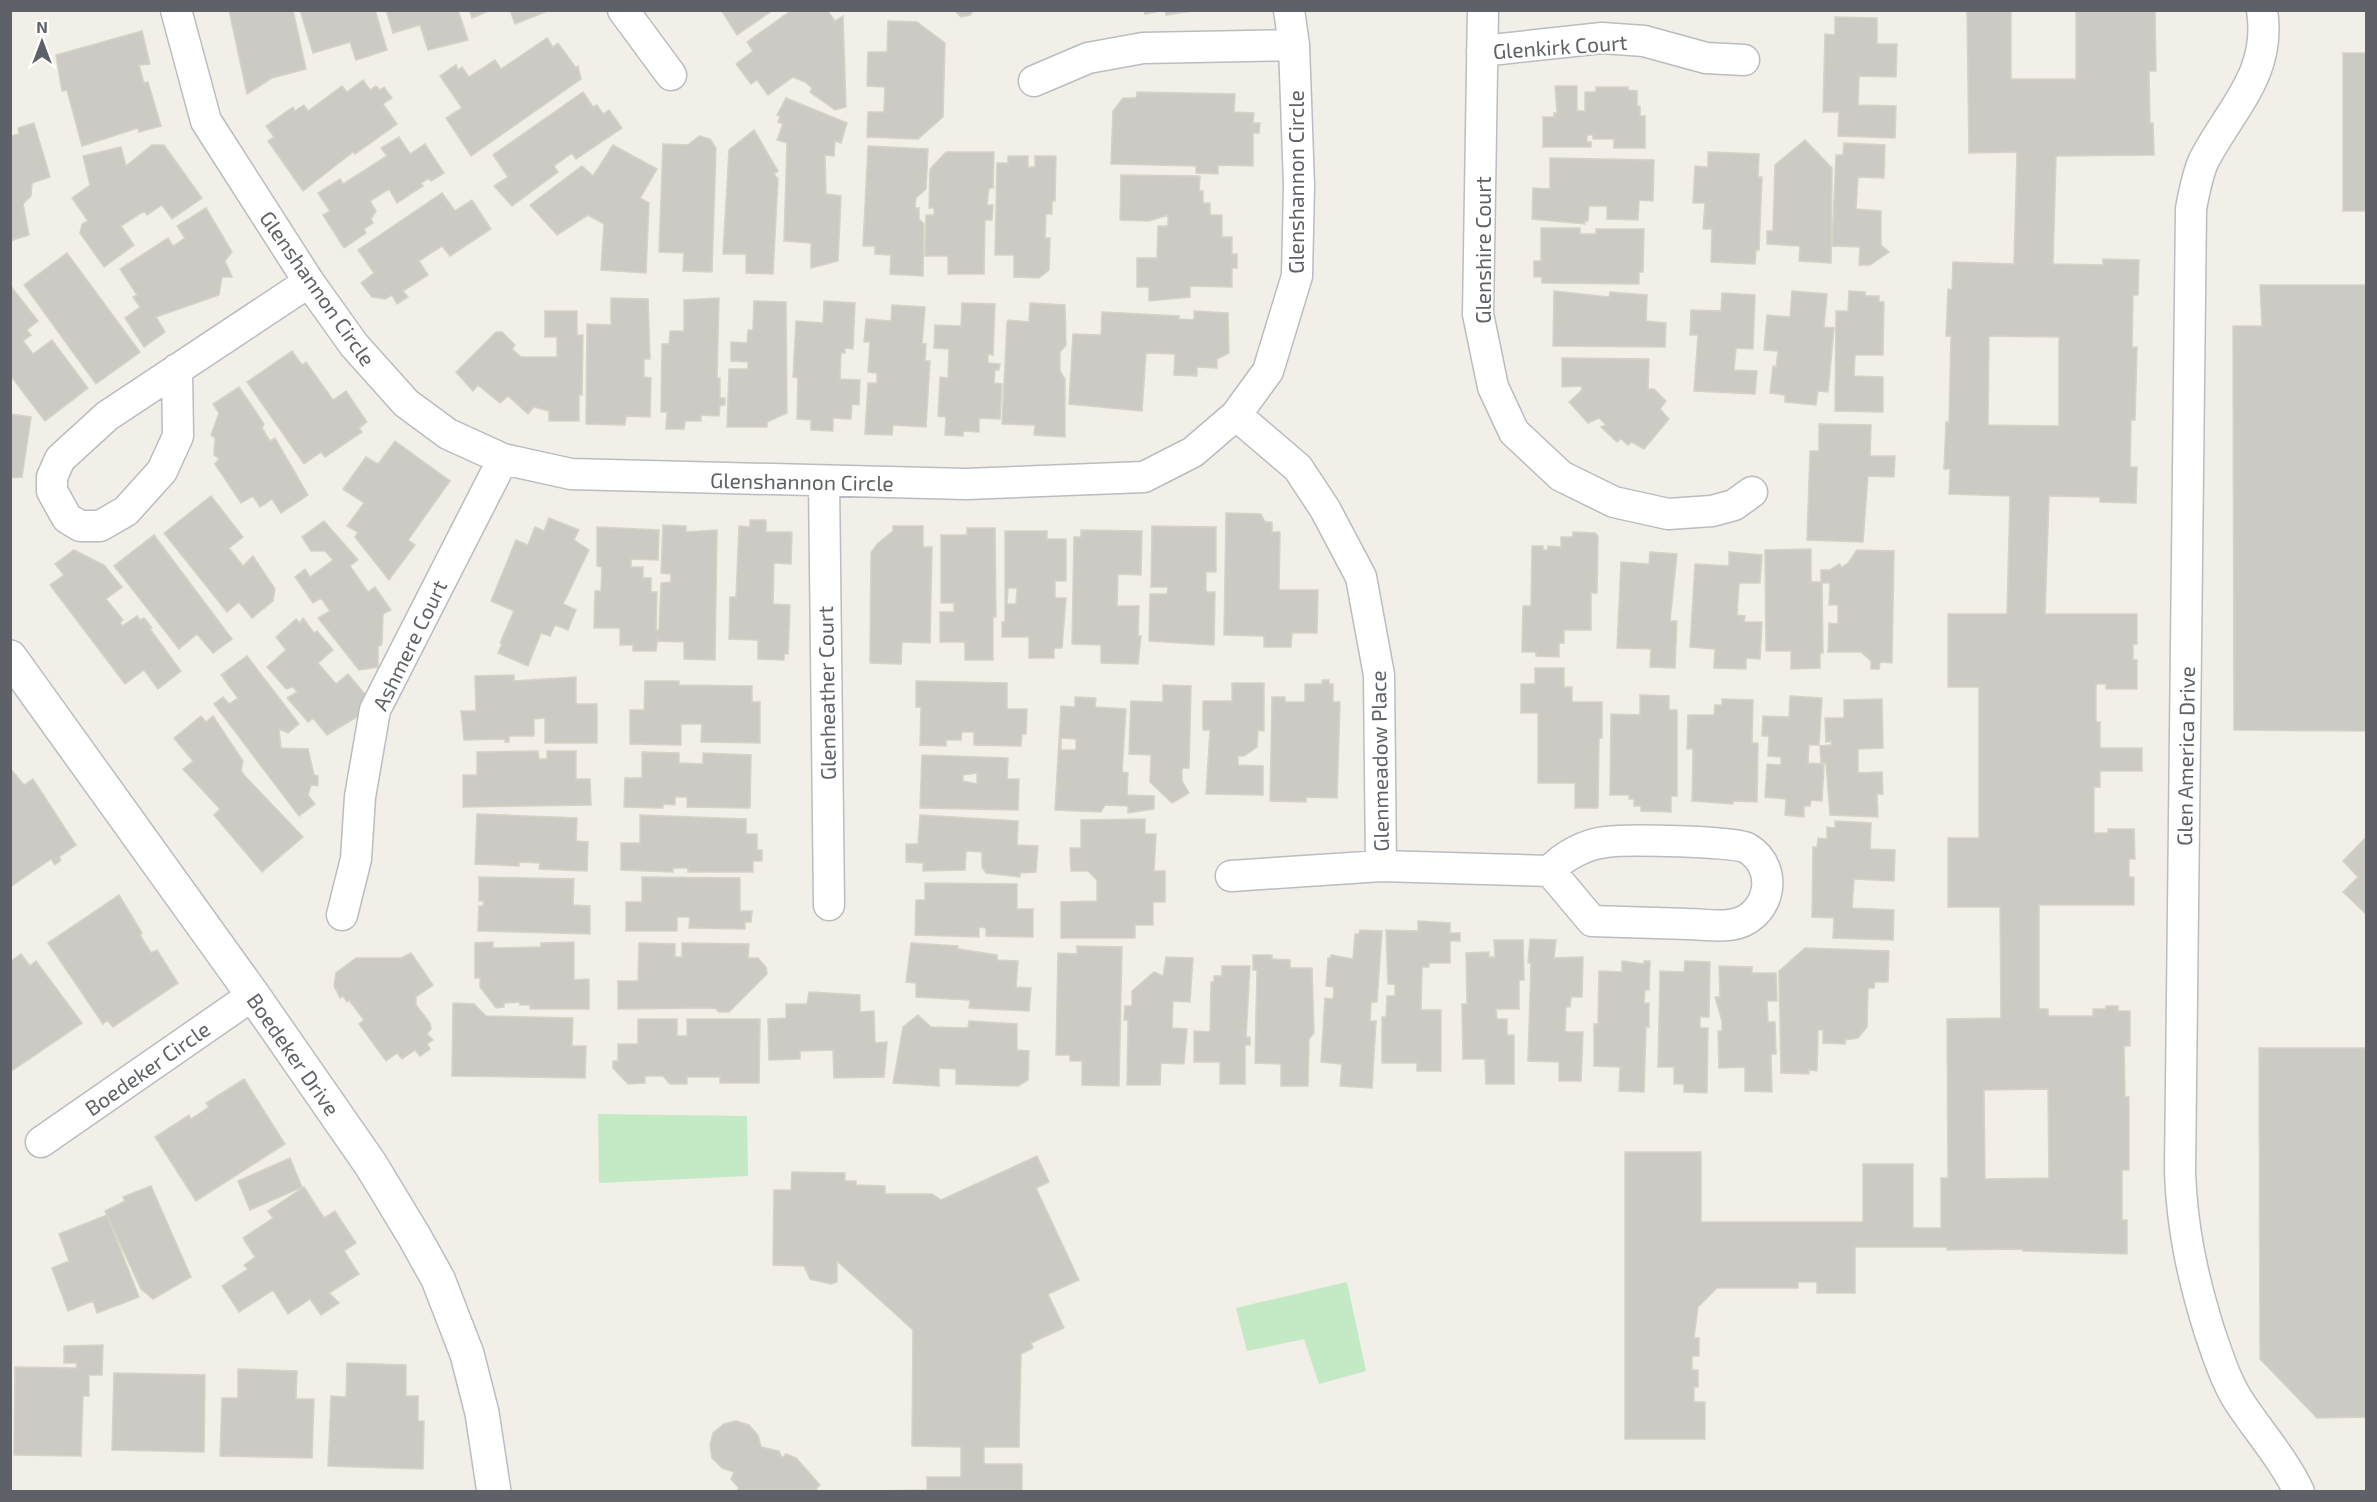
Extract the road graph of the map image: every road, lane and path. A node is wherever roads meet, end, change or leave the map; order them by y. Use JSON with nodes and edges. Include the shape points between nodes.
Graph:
{"nodes":[{"id":1,"x":176,"y":10,"type":"edge"},
{"id":2,"x":623,"y":10,"type":"edge"},
{"id":3,"x":1289,"y":10,"type":"edge"},
{"id":4,"x":1483,"y":10,"type":"edge"},
{"id":5,"x":2262,"y":10,"type":"edge"},
{"id":6,"x":1294,"y":45,"type":"junction"},
{"id":7,"x":1482,"y":51,"type":"junction"},
{"id":8,"x":1744,"y":60,"type":"dead end"},
{"id":9,"x":671,"y":75,"type":"dead end"},
{"id":10,"x":1034,"y":81,"type":"dead end"},
{"id":11,"x":309,"y":282,"type":"junction"},
{"id":12,"x":177,"y":369,"type":"junction"},
{"id":13,"x":1236,"y":415,"type":"junction"},
{"id":14,"x":503,"y":459,"type":"junction"},
{"id":15,"x":824,"y":481,"type":"junction"},
{"id":16,"x":1752,"y":492,"type":"dead end"},
{"id":17,"x":13,"y":668,"type":"edge"},
{"id":18,"x":1381,"y":866,"type":"junction"},
{"id":19,"x":1550,"y":871,"type":"junction"},
{"id":20,"x":1231,"y":876,"type":"dead end"},
{"id":21,"x":829,"y":905,"type":"dead end"},
{"id":22,"x":342,"y":915,"type":"dead end"},
{"id":23,"x":253,"y":995,"type":"junction"},
{"id":24,"x":41,"y":1142,"type":"dead end"},
{"id":25,"x":494,"y":1491,"type":"edge"},
{"id":26,"x":2299,"y":1491,"type":"edge"}],
"edges":[{"from":1,"to":11,"type":"street","name":"Glenshannon Circle","via":[[206,121]]},
{"from":2,"to":9,"type":"street"},
{"from":3,"to":6,"type":"street","name":"Glenshannon Circle"},
{"from":4,"to":7,"type":"street","name":"Glenshire Court"},
{"from":5,"to":26,"type":"street","name":"Glen America Drive","via":[[2264,45],[2255,78],[2203,163],[2191,209],[2180,1172],[2186,1248],[2221,1365],[2239,1401]]},
{"from":6,"to":10,"type":"street","via":[[1143,48],[1088,58]]},
{"from":6,"to":13,"type":"street","name":"Glenshannon Circle","via":[[1299,185],[1297,276],[1268,371]]},
{"from":7,"to":8,"type":"street","name":"Glenkirk Court","via":[[1602,38],[1644,41],[1706,58]]},
{"from":7,"to":16,"type":"street","name":"Glenshire Court","via":[[1478,314],[1493,387],[1514,432],[1561,476],[1614,502],[1668,514],[1734,505]]},
{"from":11,"to":12,"type":"street"},
{"from":11,"to":14,"type":"street","name":"Glenshannon Circle","via":[[354,345],[406,403],[448,434]]},
{"from":12,"to":12,"type":"street","via":[[107,416],[60,459],[52,477],[52,490],[67,518],[80,526],[100,525],[126,511],[162,471],[178,436]]},
{"from":13,"to":15,"type":"street","name":"Glenshannon Circle","via":[[1193,452],[1144,477],[966,484]]},
{"from":13,"to":18,"type":"street","name":"Glenmeadow Place","via":[[1298,468],[1361,577],[1379,675]]},
{"from":14,"to":15,"type":"street","name":"Glenshannon Circle","via":[[571,474]]},
{"from":14,"to":22,"type":"street","name":"Ashmere Court","via":[[375,710],[360,797],[356,859]]},
{"from":15,"to":21,"type":"street","name":"Glenheather Court"},
{"from":17,"to":23,"type":"street","name":"Boedeker Drive"},
{"from":18,"to":19,"type":"street"},
{"from":18,"to":20,"type":"street"},
{"from":19,"to":19,"type":"street","via":[[1592,921],[1729,925],[1754,915],[1767,892],[1768,878],[1755,854],[1731,843],[1605,842],[1559,861]]},
{"from":23,"to":24,"type":"street","name":"Boedeker Circle"},
{"from":23,"to":25,"type":"street","name":"Boedeker Drive","via":[[371,1166],[438,1279],[482,1413]]}]}
